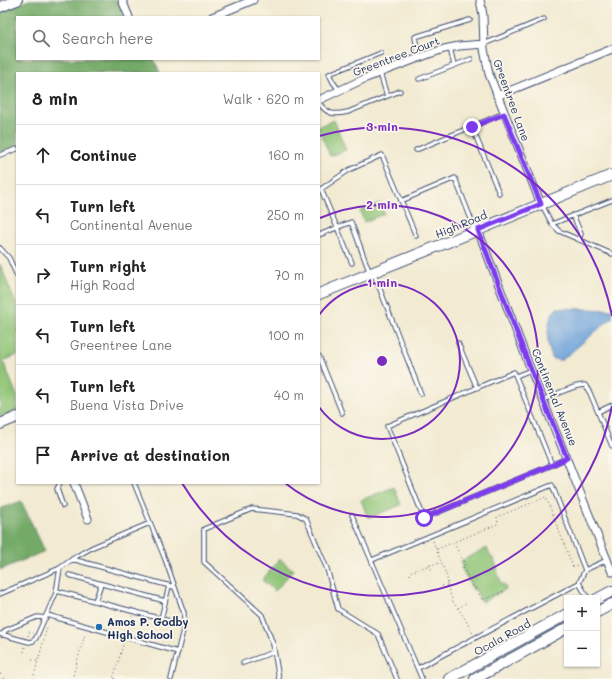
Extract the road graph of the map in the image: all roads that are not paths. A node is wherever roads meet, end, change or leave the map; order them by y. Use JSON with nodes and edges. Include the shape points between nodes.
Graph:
{"nodes":[{"id":1,"x":17,"y":0,"type":"edge"},
{"id":2,"x":122,"y":0,"type":"edge"},
{"id":3,"x":253,"y":0,"type":"edge"},
{"id":4,"x":480,"y":0,"type":"edge"},
{"id":5,"x":0,"y":7,"type":"edge"},
{"id":6,"x":129,"y":16,"type":"edge"},
{"id":7,"x":214,"y":16,"type":"edge"},
{"id":8,"x":544,"y":19,"type":"dead end"},
{"id":9,"x":470,"y":20,"type":"dead end"},
{"id":10,"x":484,"y":44,"type":"junction"},
{"id":11,"x":450,"y":48,"type":"junction"},
{"id":12,"x":612,"y":49,"type":"edge"},
{"id":13,"x":381,"y":53,"type":"dead end"},
{"id":14,"x":419,"y":58,"type":"junction"},
{"id":15,"x":471,"y":59,"type":"dead end"},
{"id":16,"x":454,"y":66,"type":"junction"},
{"id":17,"x":380,"y":73,"type":"junction"},
{"id":18,"x":419,"y":79,"type":"dead end"},
{"id":19,"x":339,"y":90,"type":"junction"},
{"id":20,"x":400,"y":91,"type":"dead end"},
{"id":21,"x":387,"y":96,"type":"junction"},
{"id":22,"x":497,"y":96,"type":"junction"},
{"id":23,"x":320,"y":100,"type":"edge"},
{"id":24,"x":320,"y":104,"type":"edge"},
{"id":25,"x":504,"y":114,"type":"junction"},
{"id":26,"x":472,"y":127,"type":"junction"},
{"id":27,"x":16,"y":149,"type":"edge"},
{"id":28,"x":416,"y":150,"type":"dead end"},
{"id":29,"x":0,"y":156,"type":"edge"},
{"id":30,"x":612,"y":175,"type":"edge"},
{"id":31,"x":499,"y":193,"type":"dead end"},
{"id":32,"x":612,"y":200,"type":"edge"},
{"id":33,"x":401,"y":201,"type":"junction"},
{"id":34,"x":541,"y":204,"type":"junction"},
{"id":35,"x":574,"y":215,"type":"junction"},
{"id":36,"x":552,"y":224,"type":"junction"},
{"id":37,"x":337,"y":227,"type":"junction"},
{"id":38,"x":477,"y":231,"type":"junction"},
{"id":39,"x":320,"y":235,"type":"edge"},
{"id":40,"x":416,"y":236,"type":"dead end"},
{"id":41,"x":579,"y":240,"type":"junction"},
{"id":42,"x":0,"y":248,"type":"edge"},
{"id":43,"x":612,"y":254,"type":"edge"},
{"id":44,"x":352,"y":264,"type":"dead end"},
{"id":45,"x":371,"y":272,"type":"junction"},
{"id":46,"x":16,"y":274,"type":"edge"},
{"id":47,"x":320,"y":294,"type":"edge"},
{"id":48,"x":458,"y":343,"type":"dead end"},
{"id":49,"x":320,"y":358,"type":"edge"},
{"id":50,"x":531,"y":370,"type":"junction"},
{"id":51,"x":516,"y":376,"type":"junction"},
{"id":52,"x":477,"y":388,"type":"junction"},
{"id":53,"x":421,"y":394,"type":"dead end"},
{"id":54,"x":544,"y":400,"type":"junction"},
{"id":55,"x":612,"y":405,"type":"edge"},
{"id":56,"x":598,"y":412,"type":"junction"},
{"id":57,"x":342,"y":413,"type":"dead end"},
{"id":58,"x":16,"y":417,"type":"edge"},
{"id":59,"x":0,"y":424,"type":"edge"},
{"id":60,"x":612,"y":446,"type":"edge"},
{"id":61,"x":567,"y":458,"type":"junction"},
{"id":62,"x":552,"y":465,"type":"junction"},
{"id":63,"x":60,"y":484,"type":"edge"},
{"id":64,"x":74,"y":484,"type":"edge"},
{"id":65,"x":134,"y":484,"type":"edge"},
{"id":66,"x":63,"y":506,"type":"dead end"},
{"id":67,"x":352,"y":515,"type":"dead end"},
{"id":68,"x":88,"y":518,"type":"dead end"},
{"id":69,"x":150,"y":523,"type":"junction"},
{"id":70,"x":72,"y":559,"type":"junction"},
{"id":71,"x":372,"y":560,"type":"junction"},
{"id":72,"x":608,"y":560,"type":"junction"},
{"id":73,"x":60,"y":568,"type":"junction"},
{"id":74,"x":585,"y":570,"type":"junction"},
{"id":75,"x":612,"y":572,"type":"edge"},
{"id":76,"x":69,"y":575,"type":"dead end"},
{"id":77,"x":579,"y":583,"type":"junction"},
{"id":78,"x":100,"y":584,"type":"junction"},
{"id":79,"x":169,"y":586,"type":"junction"},
{"id":80,"x":174,"y":587,"type":"junction"},
{"id":81,"x":57,"y":591,"type":"junction"},
{"id":82,"x":612,"y":591,"type":"edge"},
{"id":83,"x":0,"y":594,"type":"edge"},
{"id":84,"x":586,"y":595,"type":"edge"},
{"id":85,"x":600,"y":597,"type":"edge"},
{"id":86,"x":95,"y":601,"type":"junction"},
{"id":87,"x":165,"y":601,"type":"junction"},
{"id":88,"x":612,"y":604,"type":"edge"},
{"id":89,"x":600,"y":610,"type":"edge"},
{"id":90,"x":47,"y":616,"type":"junction"},
{"id":91,"x":564,"y":616,"type":"edge"},
{"id":92,"x":160,"y":619,"type":"junction"},
{"id":93,"x":173,"y":622,"type":"dead end"},
{"id":94,"x":564,"y":630,"type":"edge"},
{"id":95,"x":1,"y":634,"type":"edge"},
{"id":96,"x":178,"y":652,"type":"junction"},
{"id":97,"x":274,"y":652,"type":"junction"},
{"id":98,"x":243,"y":663,"type":"dead end"},
{"id":99,"x":418,"y":668,"type":"junction"},
{"id":100,"x":171,"y":679,"type":"edge"},
{"id":101,"x":279,"y":679,"type":"edge"},
{"id":102,"x":397,"y":679,"type":"edge"},
{"id":103,"x":422,"y":679,"type":"edge"},
{"id":104,"x":449,"y":679,"type":"edge"},
{"id":105,"x":475,"y":679,"type":"edge"}],
"edges":[{"from":1,"to":5,"type":"street"},
{"from":2,"to":6,"type":"street"},
{"from":3,"to":7,"type":"street"},
{"from":4,"to":10,"type":"street","name":"Greentree Lane"},
{"from":8,"to":10,"type":"lane"},
{"from":9,"to":14,"type":"lane","via":[[415,37]]},
{"from":10,"to":11,"type":"street","name":"Greentree Court"},
{"from":10,"to":22,"type":"street","name":"Greentree Lane","via":[[485,58]]},
{"from":11,"to":14,"type":"street","name":"Greentree Court"},
{"from":11,"to":16,"type":"lane"},
{"from":12,"to":22,"type":"street"},
{"from":13,"to":19,"type":"lane","via":[[329,74]]},
{"from":14,"to":17,"type":"street","name":"Greentree Court"},
{"from":15,"to":16,"type":"lane"},
{"from":16,"to":18,"type":"lane"},
{"from":17,"to":19,"type":"street","name":"Greentree Court"},
{"from":17,"to":21,"type":"lane"},
{"from":19,"to":23,"type":"street","name":"Greentree Court"},
{"from":20,"to":21,"type":"lane"},
{"from":21,"to":24,"type":"lane","via":[[339,114],[329,113]]},
{"from":22,"to":25,"type":"street","name":"Greentree Lane"},
{"from":25,"to":26,"type":"lane"},
{"from":25,"to":34,"type":"street","name":"Greentree Lane"},
{"from":26,"to":28,"type":"lane"},
{"from":26,"to":31,"type":"lane"},
{"from":27,"to":29,"type":"lane"},
{"from":30,"to":34,"type":"street","name":"High Road"},
{"from":32,"to":35,"type":"lane"},
{"from":33,"to":37,"type":"lane","via":[[382,155],[349,170],[322,189]]},
{"from":33,"to":38,"type":"lane","via":[[455,178]]},
{"from":33,"to":40,"type":"lane"},
{"from":34,"to":36,"type":"lane"},
{"from":34,"to":38,"type":"street","name":"High Road"},
{"from":35,"to":36,"type":"lane"},
{"from":35,"to":41,"type":"lane","via":[[581,234]]},
{"from":36,"to":41,"type":"lane","via":[[559,231]]},
{"from":37,"to":39,"type":"lane"},
{"from":37,"to":44,"type":"lane"},
{"from":37,"to":45,"type":"lane","via":[[351,222]]},
{"from":38,"to":45,"type":"street","name":"High Road"},
{"from":38,"to":50,"type":"street","name":"Continental Avenue"},
{"from":41,"to":43,"type":"lane"},
{"from":42,"to":46,"type":"lane","via":[[9,258]]},
{"from":45,"to":47,"type":"street","name":"High Road"},
{"from":45,"to":53,"type":"lane"},
{"from":48,"to":52,"type":"lane"},
{"from":49,"to":57,"type":"lane"},
{"from":50,"to":51,"type":"lane"},
{"from":50,"to":54,"type":"street","name":"Continental Avenue"},
{"from":51,"to":52,"type":"lane","via":[[514,372]]},
{"from":51,"to":62,"type":"lane"},
{"from":52,"to":62,"type":"lane","via":[[387,426],[424,518]]},
{"from":54,"to":56,"type":"lane","via":[[585,385]]},
{"from":54,"to":61,"type":"street","name":"Continental Avenue"},
{"from":55,"to":56,"type":"lane"},
{"from":56,"to":60,"type":"lane"},
{"from":58,"to":59,"type":"street"},
{"from":61,"to":62,"type":"lane"},
{"from":61,"to":72,"type":"street","name":"Continental Avenue"},
{"from":63,"to":66,"type":"lane","via":[[57,489]]},
{"from":64,"to":68,"type":"street"},
{"from":65,"to":69,"type":"lane"},
{"from":67,"to":71,"type":"lane"},
{"from":69,"to":70,"type":"lane","via":[[93,547]]},
{"from":69,"to":80,"type":"lane"},
{"from":70,"to":73,"type":"lane"},
{"from":70,"to":79,"type":"lane"},
{"from":71,"to":74,"type":"lane","via":[[552,485]]},
{"from":71,"to":99,"type":"lane"},
{"from":72,"to":74,"type":"lane"},
{"from":72,"to":75,"type":"street","name":"Continental Avenue"},
{"from":73,"to":81,"type":"lane"},
{"from":73,"to":83,"type":"lane"},
{"from":74,"to":77,"type":"lane"},
{"from":76,"to":78,"type":"lane"},
{"from":77,"to":84,"type":"lane"},
{"from":77,"to":99,"type":"lane"},
{"from":78,"to":86,"type":"lane"},
{"from":78,"to":87,"type":"lane"},
{"from":79,"to":80,"type":"lane"},
{"from":79,"to":87,"type":"lane"},
{"from":80,"to":96,"type":"lane","via":[[184,613]]},
{"from":81,"to":86,"type":"lane"},
{"from":81,"to":90,"type":"lane"},
{"from":82,"to":85,"type":"street"},
{"from":86,"to":92,"type":"lane"},
{"from":87,"to":92,"type":"lane"},
{"from":88,"to":89,"type":"street"},
{"from":90,"to":95,"type":"lane","via":[[37,617]]},
{"from":90,"to":95,"type":"lane","via":[[33,641]]},
{"from":90,"to":96,"type":"lane"},
{"from":91,"to":104,"type":"street","name":"Ocala Road"},
{"from":92,"to":93,"type":"lane"},
{"from":94,"to":105,"type":"street"},
{"from":96,"to":100,"type":"lane"},
{"from":97,"to":98,"type":"lane"},
{"from":97,"to":101,"type":"lane"},
{"from":97,"to":102,"type":"lane","via":[[262,615],[204,562],[204,529],[252,509],[297,514],[306,518],[327,569],[338,609],[378,634]]},
{"from":99,"to":103,"type":"lane"}]}
